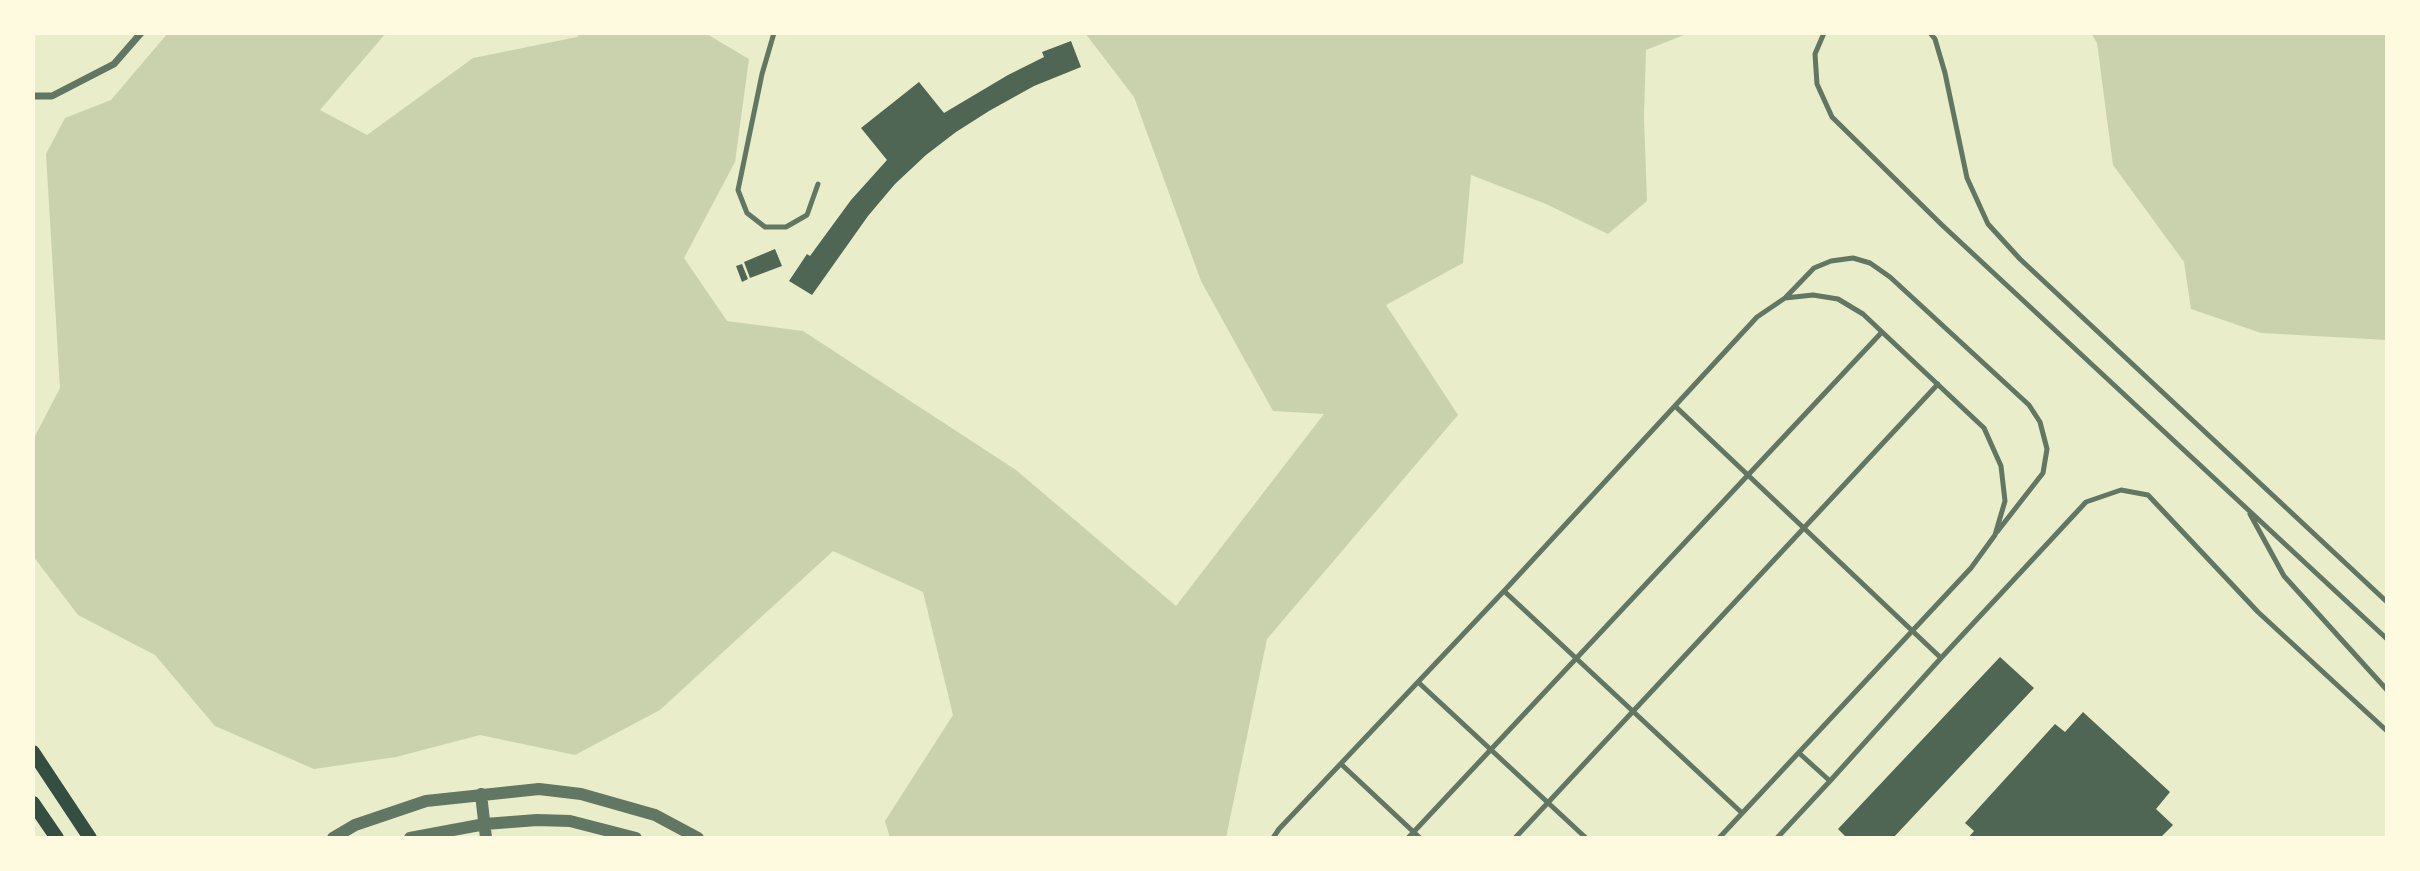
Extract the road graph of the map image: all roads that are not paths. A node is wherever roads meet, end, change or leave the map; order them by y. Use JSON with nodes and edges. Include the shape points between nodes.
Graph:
{"nodes":[{"id":1,"x":141,"y":33,"type":"edge"},
{"id":2,"x":774,"y":33,"type":"edge"},
{"id":3,"x":1824,"y":33,"type":"edge"},
{"id":4,"x":1930,"y":33,"type":"edge"},
{"id":5,"x":33,"y":96,"type":"edge"},
{"id":6,"x":818,"y":184,"type":"dead end"},
{"id":7,"x":1785,"y":298,"type":"junction"},
{"id":8,"x":1882,"y":332,"type":"junction"},
{"id":9,"x":1938,"y":384,"type":"junction"},
{"id":10,"x":1675,"y":406,"type":"junction"},
{"id":11,"x":1748,"y":475,"type":"junction"},
{"id":12,"x":2247,"y":509,"type":"junction"},
{"id":13,"x":1804,"y":528,"type":"junction"},
{"id":14,"x":1995,"y":535,"type":"junction"},
{"id":15,"x":1504,"y":591,"type":"junction"},
{"id":16,"x":2387,"y":602,"type":"edge"},
{"id":17,"x":1913,"y":630,"type":"junction"},
{"id":18,"x":2387,"y":639,"type":"edge"},
{"id":19,"x":1941,"y":658,"type":"junction"},
{"id":20,"x":1576,"y":659,"type":"junction"},
{"id":21,"x":1418,"y":682,"type":"junction"},
{"id":22,"x":2387,"y":690,"type":"edge"},
{"id":23,"x":1633,"y":712,"type":"junction"},
{"id":24,"x":2387,"y":731,"type":"edge"},
{"id":25,"x":1491,"y":750,"type":"junction"},
{"id":26,"x":33,"y":752,"type":"edge"},
{"id":27,"x":1799,"y":753,"type":"junction"},
{"id":28,"x":1341,"y":764,"type":"junction"},
{"id":29,"x":1830,"y":781,"type":"junction"},
{"id":30,"x":481,"y":794,"type":"junction"},
{"id":31,"x":33,"y":803,"type":"edge"},
{"id":32,"x":1548,"y":803,"type":"junction"},
{"id":33,"x":1742,"y":813,"type":"junction"},
{"id":34,"x":485,"y":831,"type":"edge"},
{"id":35,"x":1414,"y":832,"type":"junction"},
{"id":36,"x":57,"y":838,"type":"edge"},
{"id":37,"x":90,"y":838,"type":"edge"},
{"id":38,"x":333,"y":838,"type":"edge"},
{"id":39,"x":410,"y":838,"type":"edge"},
{"id":40,"x":636,"y":838,"type":"edge"},
{"id":41,"x":698,"y":838,"type":"edge"},
{"id":42,"x":1273,"y":838,"type":"edge"},
{"id":43,"x":1408,"y":838,"type":"edge"},
{"id":44,"x":1420,"y":838,"type":"edge"},
{"id":45,"x":1515,"y":838,"type":"edge"},
{"id":46,"x":1586,"y":838,"type":"edge"},
{"id":47,"x":1719,"y":838,"type":"edge"},
{"id":48,"x":1777,"y":838,"type":"edge"}],
"edges":[{"from":1,"to":5,"type":"street","via":[[114,64],[52,96]]},
{"from":2,"to":6,"type":"lane","via":[[738,190],[747,213],[755,220],[765,227],[786,228],[807,215]]},
{"from":3,"to":12,"type":"lane","via":[[1815,54],[1817,84],[1832,117]]},
{"from":4,"to":16,"type":"lane","via":[[1945,73],[1967,178],[1988,224]]},
{"from":7,"to":8,"type":"lane","via":[[1813,295],[1838,299]]},
{"from":7,"to":10,"type":"lane","via":[[1757,317]]},
{"from":7,"to":14,"type":"lane","via":[[1814,268],[1830,261],[1853,258],[1870,263],[2029,405],[2040,422],[2047,449],[2043,473]]},
{"from":8,"to":9,"type":"lane"},
{"from":8,"to":11,"type":"lane"},
{"from":9,"to":13,"type":"lane"},
{"from":9,"to":14,"type":"lane","via":[[1984,428],[2001,466],[2005,501]]},
{"from":10,"to":11,"type":"lane"},
{"from":10,"to":15,"type":"lane"},
{"from":11,"to":13,"type":"lane"},
{"from":11,"to":20,"type":"lane"},
{"from":12,"to":18,"type":"lane"},
{"from":12,"to":22,"type":"lane","via":[[2284,576]]},
{"from":13,"to":17,"type":"lane"},
{"from":13,"to":23,"type":"lane"},
{"from":14,"to":17,"type":"lane","via":[[1972,568]]},
{"from":15,"to":20,"type":"lane"},
{"from":15,"to":21,"type":"lane"},
{"from":17,"to":19,"type":"lane"},
{"from":17,"to":27,"type":"lane"},
{"from":19,"to":24,"type":"lane","via":[[2086,502],[2121,490],[2148,495],[2258,612]]},
{"from":19,"to":29,"type":"lane"},
{"from":20,"to":23,"type":"lane"},
{"from":20,"to":25,"type":"lane"},
{"from":21,"to":25,"type":"lane"},
{"from":21,"to":28,"type":"lane"},
{"from":23,"to":32,"type":"lane"},
{"from":23,"to":33,"type":"lane"},
{"from":25,"to":32,"type":"lane"},
{"from":25,"to":35,"type":"lane"},
{"from":26,"to":37,"type":"main road"},
{"from":27,"to":29,"type":"lane"},
{"from":27,"to":33,"type":"lane"},
{"from":28,"to":35,"type":"lane"},
{"from":28,"to":42,"type":"lane"},
{"from":29,"to":48,"type":"lane"},
{"from":30,"to":34,"type":"street"},
{"from":30,"to":38,"type":"street","via":[[426,801],[355,825]]},
{"from":30,"to":41,"type":"street","via":[[539,789],[581,794],[656,815]]},
{"from":31,"to":36,"type":"main road"},
{"from":32,"to":45,"type":"lane"},
{"from":32,"to":46,"type":"lane"},
{"from":33,"to":47,"type":"lane"},
{"from":34,"to":39,"type":"street"},
{"from":34,"to":40,"type":"street","via":[[537,820],[570,821]]},
{"from":35,"to":43,"type":"lane"},
{"from":35,"to":44,"type":"lane"}]}
